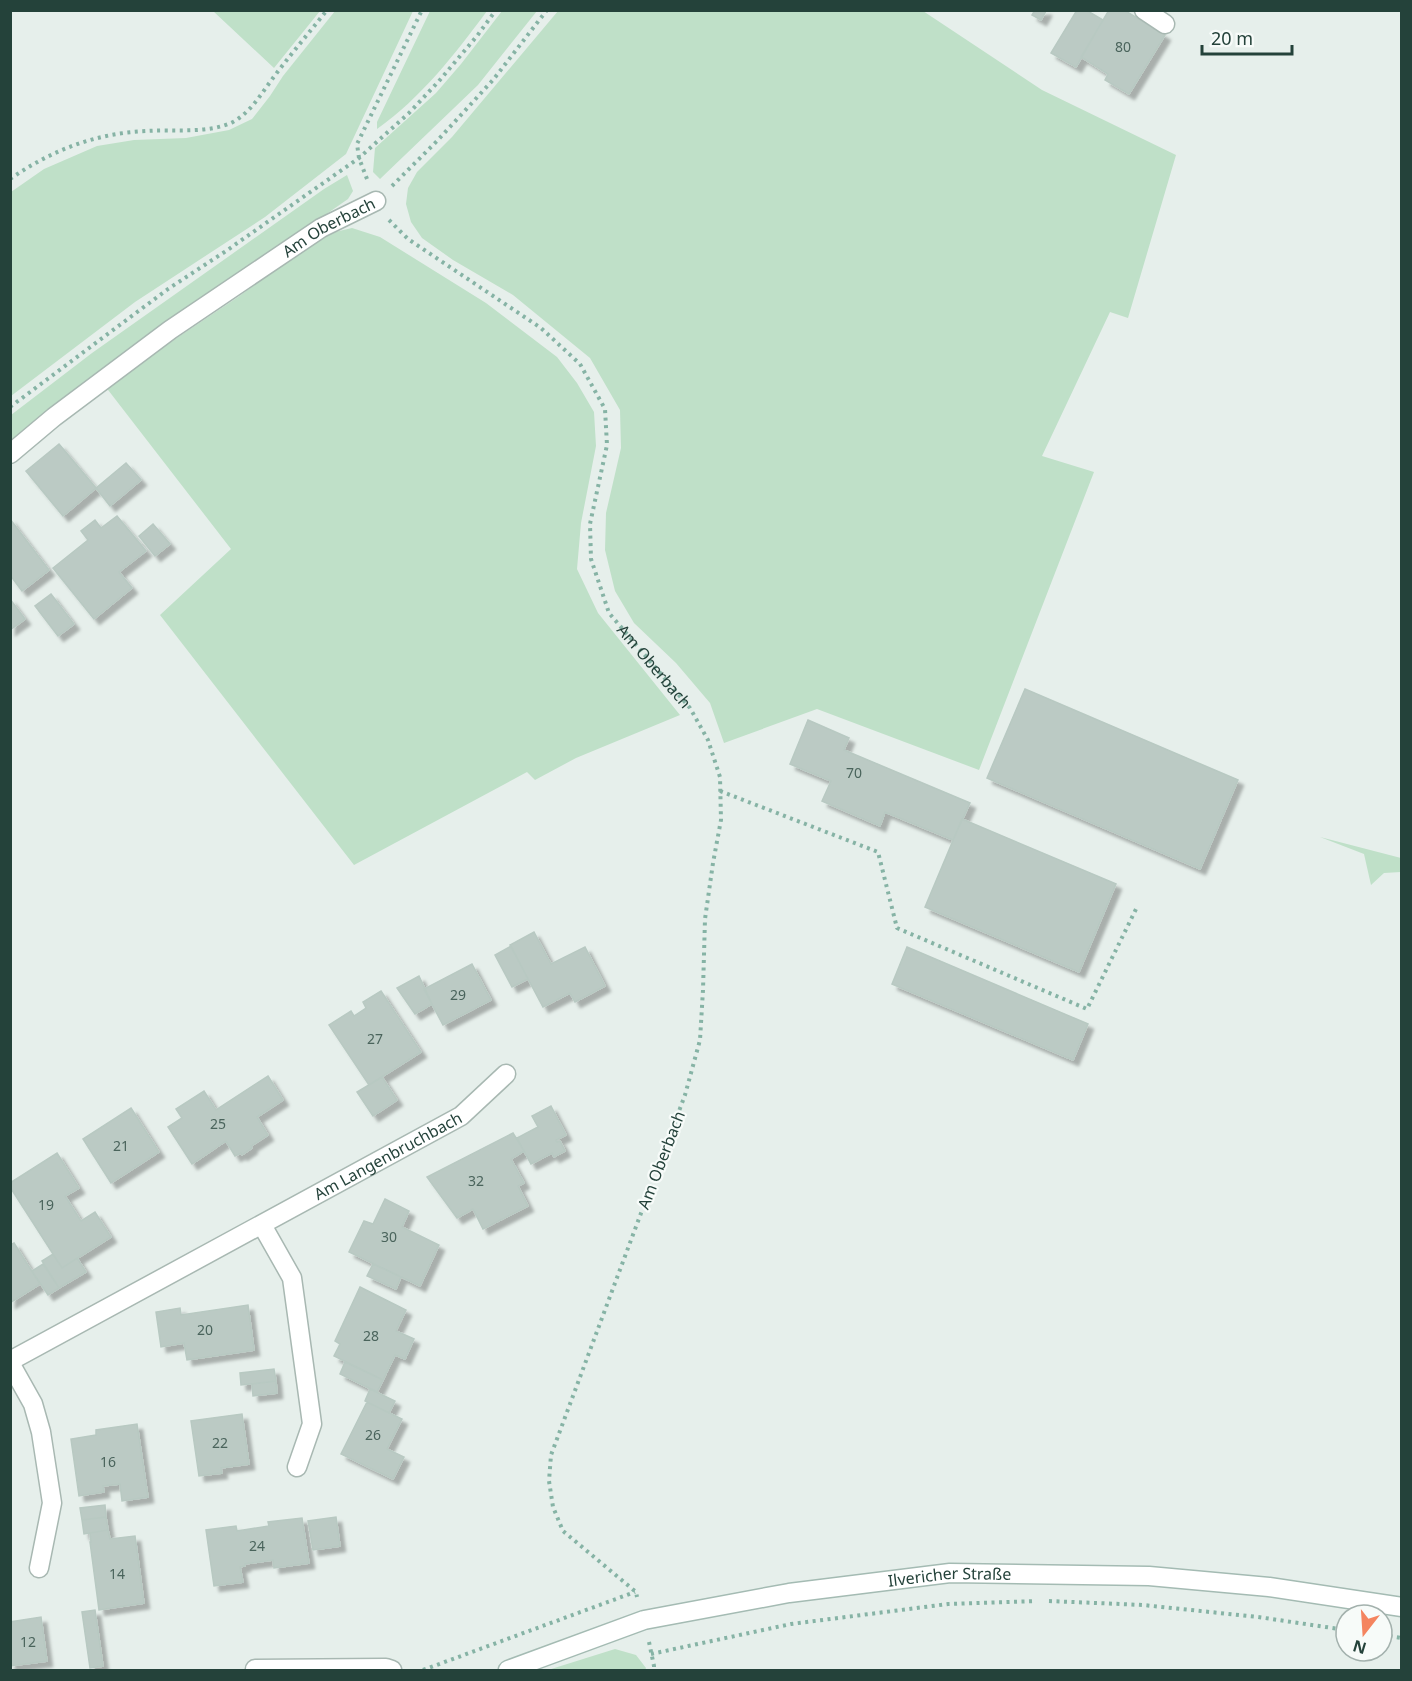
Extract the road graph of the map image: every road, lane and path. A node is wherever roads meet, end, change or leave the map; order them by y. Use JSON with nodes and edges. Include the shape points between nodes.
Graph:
{"nodes":[{"id":1,"x":327,"y":10,"type":"edge"},
{"id":2,"x":422,"y":10,"type":"edge"},
{"id":3,"x":496,"y":10,"type":"edge"},
{"id":4,"x":547,"y":10,"type":"edge"},
{"id":5,"x":1144,"y":10,"type":"edge"},
{"id":6,"x":1166,"y":24,"type":"dead end"},
{"id":7,"x":359,"y":158,"type":"junction"},
{"id":8,"x":10,"y":179,"type":"edge"},
{"id":9,"x":376,"y":201,"type":"junction"},
{"id":10,"x":10,"y":407,"type":"edge"},
{"id":11,"x":10,"y":454,"type":"edge"},
{"id":12,"x":720,"y":791,"type":"junction"},
{"id":13,"x":1136,"y":909,"type":"dead end"},
{"id":14,"x":506,"y":1074,"type":"dead end"},
{"id":15,"x":262,"y":1225,"type":"junction"},
{"id":16,"x":10,"y":1362,"type":"edge"},
{"id":17,"x":297,"y":1467,"type":"dead end"},
{"id":18,"x":39,"y":1568,"type":"dead end"},
{"id":19,"x":636,"y":1592,"type":"junction"},
{"id":20,"x":1401,"y":1607,"type":"edge"},
{"id":21,"x":644,"y":1620,"type":"junction"},
{"id":22,"x":1334,"y":1628,"type":"edge"},
{"id":23,"x":651,"y":1654,"type":"dead end"},
{"id":24,"x":255,"y":1669,"type":"dead end"},
{"id":25,"x":392,"y":1671,"type":"edge"},
{"id":26,"x":423,"y":1671,"type":"edge"},
{"id":27,"x":508,"y":1671,"type":"edge"}],
"edges":[{"from":1,"to":8,"type":"path","via":[[258,100],[235,121],[202,129],[123,132],[93,138],[62,149]]},
{"from":2,"to":7,"type":"path","via":[[357,144]]},
{"from":3,"to":7,"type":"path","via":[[439,81]]},
{"from":4,"to":9,"type":"path","via":[[493,80]]},
{"from":5,"to":6,"type":"street"},
{"from":7,"to":10,"type":"path","via":[[168,289]]},
{"from":9,"to":11,"type":"street","name":"Am Oberbach","via":[[321,228],[170,330]]},
{"from":9,"to":12,"type":"path","name":"Am Oberbach","via":[[408,239],[541,328],[580,364],[605,409],[607,445],[590,524],[591,559],[609,613],[690,708],[708,740],[720,777]]},
{"from":12,"to":13,"type":"path","via":[[878,852],[897,928],[1087,1009]]},
{"from":12,"to":19,"type":"path","name":"Am Oberbach","via":[[722,820],[705,919],[700,1040],[685,1095],[551,1455],[552,1508],[563,1531]]},
{"from":14,"to":15,"type":"street","name":"Am Langenbruchbach","via":[[461,1116]]},
{"from":15,"to":16,"type":"street","name":"Am Langenbruchbach"},
{"from":15,"to":17,"type":"street","via":[[292,1278],[312,1424]]},
{"from":16,"to":18,"type":"street","name":"Am Langenbruchbach","via":[[33,1404],[52,1503]]},
{"from":19,"to":21,"type":"path"},
{"from":19,"to":26,"type":"path"},
{"from":20,"to":21,"type":"street","name":"Ilvericher Straße","via":[[1269,1587],[1149,1576],[950,1573],[789,1593]]},
{"from":21,"to":27,"type":"street","name":"Ilvericher Straße"},
{"from":22,"to":23,"type":"path","via":[[1143,1605],[1039,1601],[948,1604],[790,1624]]},
{"from":24,"to":25,"type":"street"}]}
